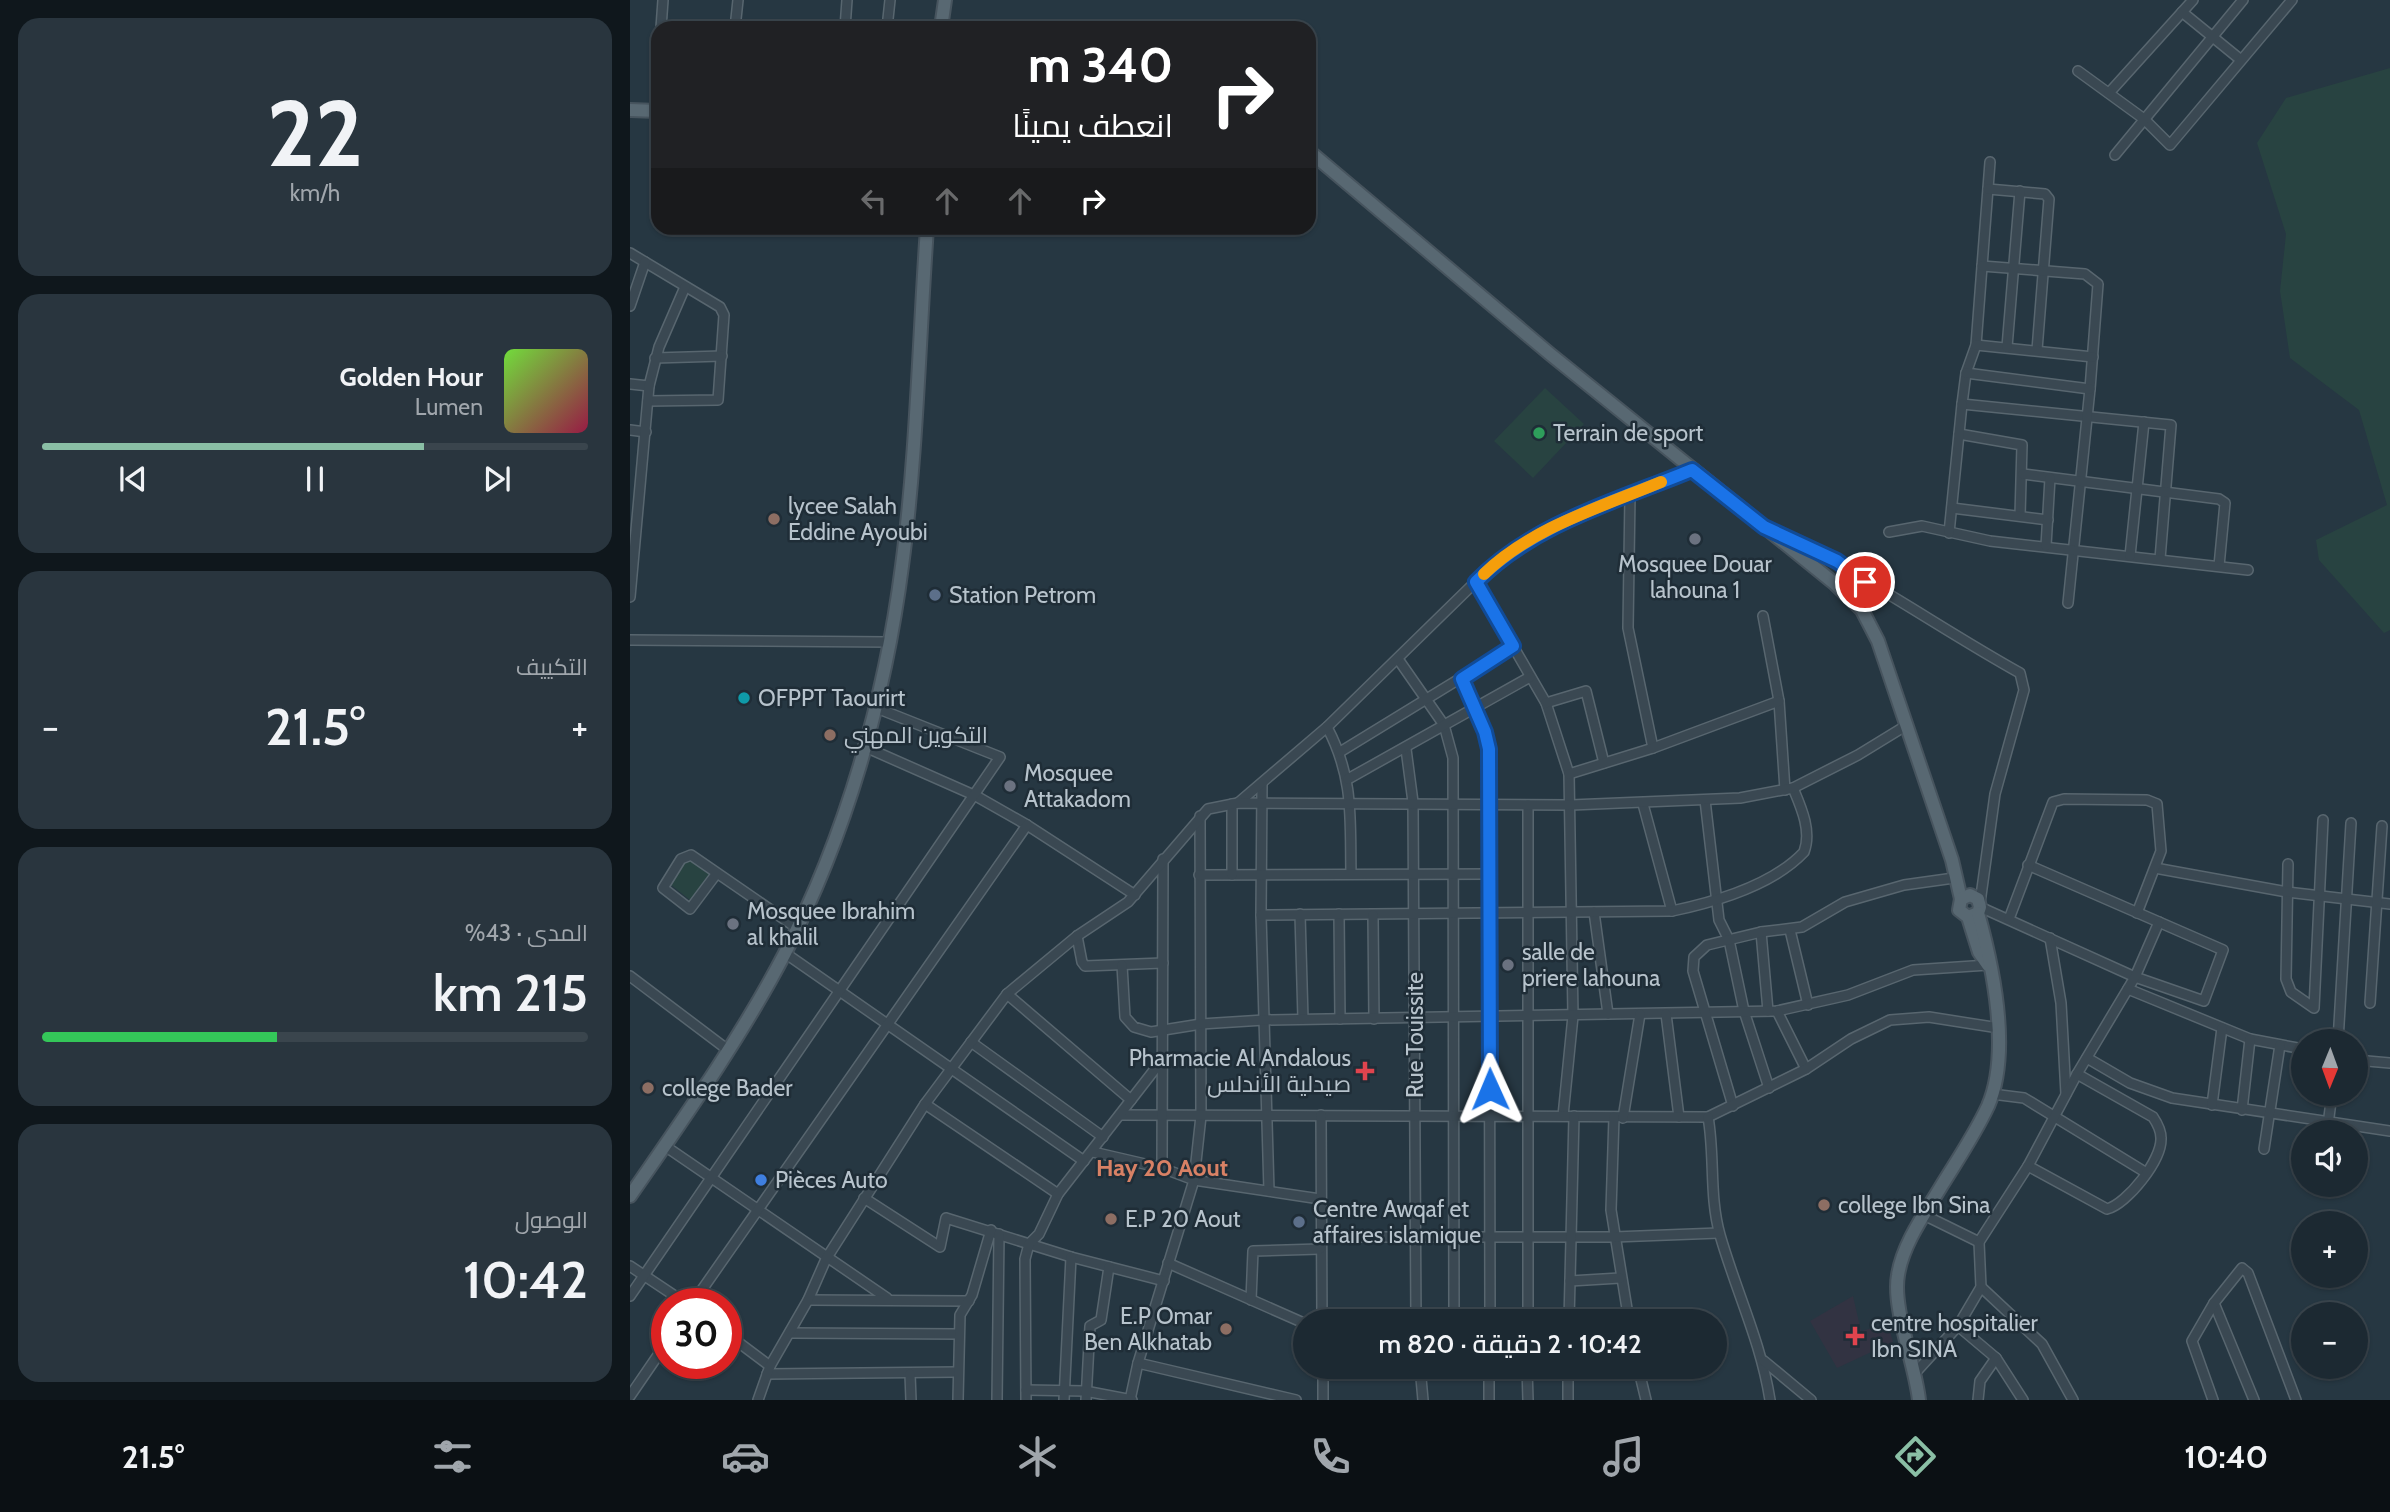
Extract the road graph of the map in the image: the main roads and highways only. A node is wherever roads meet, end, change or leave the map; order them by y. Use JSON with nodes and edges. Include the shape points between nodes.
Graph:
{"nodes":[{"id":1,"x":945,"y":0,"type":"edge"},
{"id":2,"x":942,"y":21,"type":"edge"},
{"id":3,"x":630,"y":110,"type":"edge"},
{"id":4,"x":651,"y":111,"type":"edge"},
{"id":5,"x":1316,"y":157,"type":"edge"},
{"id":6,"x":926,"y":235,"type":"edge"},
{"id":7,"x":1952,"y":860,"type":"junction"},
{"id":8,"x":1973,"y":906,"type":"junction"},
{"id":9,"x":630,"y":1196,"type":"edge"},
{"id":10,"x":1919,"y":1400,"type":"edge"}],
"edges":[{"from":1,"to":2,"type":"main road"},
{"from":3,"to":4,"type":"main road"},
{"from":5,"to":7,"type":"main road","via":[[1835,583],[1862,610],[1878,641]]},
{"from":6,"to":9,"type":"main road","via":[[903,562],[874,707],[839,824],[785,953],[728,1050]]},
{"from":7,"to":8,"type":"main road"},
{"from":7,"to":8,"type":"main road","via":[[1954,878]]},
{"from":8,"to":10,"type":"main road","via":[[1979,952],[1988,965],[1999,1028],[1997,1068],[1992,1094],[1974,1134],[1924,1215],[1900,1266],[1898,1303]]}]}
